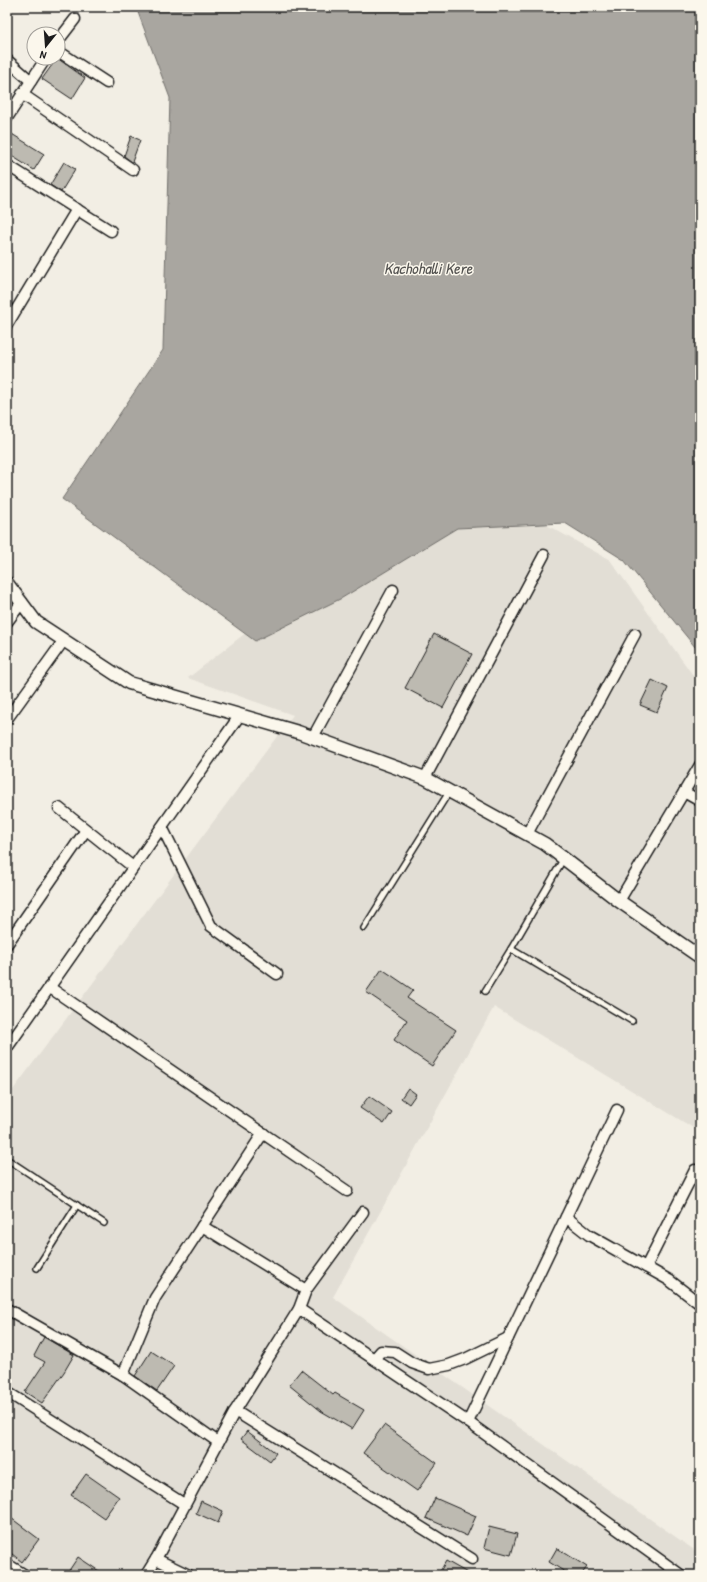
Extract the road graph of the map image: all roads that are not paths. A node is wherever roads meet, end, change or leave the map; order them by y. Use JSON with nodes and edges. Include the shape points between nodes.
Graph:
{"nodes":[{"id":1,"x":75,"y":19,"type":"dead end"},
{"id":2,"x":66,"y":31,"type":"edge"},
{"id":3,"x":66,"y":56,"type":"edge"},
{"id":4,"x":7,"y":60,"type":"edge"},
{"id":5,"x":41,"y":66,"type":"edge"},
{"id":6,"x":31,"y":81,"type":"junction"},
{"id":7,"x":107,"y":82,"type":"dead end"},
{"id":8,"x":22,"y":94,"type":"junction"},
{"id":9,"x":7,"y":118,"type":"edge"},
{"id":10,"x":8,"y":169,"type":"edge"},
{"id":11,"x":133,"y":170,"type":"dead end"},
{"id":12,"x":77,"y":209,"type":"junction"},
{"id":13,"x":111,"y":231,"type":"dead end"},
{"id":14,"x":7,"y":325,"type":"edge"},
{"id":15,"x":544,"y":555,"type":"dead end"},
{"id":16,"x":7,"y":582,"type":"edge"},
{"id":17,"x":393,"y":590,"type":"dead end"},
{"id":18,"x":22,"y":602,"type":"junction"},
{"id":19,"x":7,"y":622,"type":"edge"},
{"id":20,"x":635,"y":634,"type":"dead end"},
{"id":21,"x":64,"y":640,"type":"junction"},
{"id":22,"x":240,"y":715,"type":"junction"},
{"id":23,"x":7,"y":719,"type":"edge"},
{"id":24,"x":313,"y":737,"type":"junction"},
{"id":25,"x":700,"y":765,"type":"edge"},
{"id":26,"x":425,"y":778,"type":"junction"},
{"id":27,"x":450,"y":791,"type":"junction"},
{"id":28,"x":684,"y":792,"type":"junction"},
{"id":29,"x":700,"y":801,"type":"edge"},
{"id":30,"x":59,"y":808,"type":"dead end"},
{"id":31,"x":162,"y":827,"type":"junction"},
{"id":32,"x":86,"y":830,"type":"junction"},
{"id":33,"x":527,"y":834,"type":"junction"},
{"id":34,"x":564,"y":858,"type":"junction"},
{"id":35,"x":133,"y":867,"type":"junction"},
{"id":36,"x":619,"y":901,"type":"junction"},
{"id":37,"x":364,"y":928,"type":"dead end"},
{"id":38,"x":7,"y":944,"type":"edge"},
{"id":39,"x":511,"y":950,"type":"junction"},
{"id":40,"x":700,"y":957,"type":"edge"},
{"id":41,"x":277,"y":974,"type":"dead end"},
{"id":42,"x":49,"y":987,"type":"junction"},
{"id":43,"x":485,"y":991,"type":"dead end"},
{"id":44,"x":632,"y":1021,"type":"dead end"},
{"id":45,"x":7,"y":1048,"type":"edge"},
{"id":46,"x":617,"y":1110,"type":"dead end"},
{"id":47,"x":263,"y":1133,"type":"junction"},
{"id":48,"x":7,"y":1159,"type":"edge"},
{"id":49,"x":695,"y":1170,"type":"dead end"},
{"id":50,"x":347,"y":1190,"type":"dead end"},
{"id":51,"x":78,"y":1205,"type":"junction"},
{"id":52,"x":363,"y":1212,"type":"dead end"},
{"id":53,"x":566,"y":1217,"type":"junction"},
{"id":54,"x":104,"y":1223,"type":"dead end"},
{"id":55,"x":202,"y":1226,"type":"junction"},
{"id":56,"x":646,"y":1267,"type":"junction"},
{"id":57,"x":37,"y":1268,"type":"dead end"},
{"id":58,"x":306,"y":1290,"type":"junction"},
{"id":59,"x":700,"y":1304,"type":"edge"},
{"id":60,"x":7,"y":1309,"type":"edge"},
{"id":61,"x":299,"y":1309,"type":"junction"},
{"id":62,"x":508,"y":1338,"type":"junction"},
{"id":63,"x":374,"y":1359,"type":"junction"},
{"id":64,"x":123,"y":1375,"type":"junction"},
{"id":65,"x":7,"y":1392,"type":"edge"},
{"id":66,"x":235,"y":1411,"type":"junction"},
{"id":67,"x":468,"y":1422,"type":"junction"},
{"id":68,"x":218,"y":1442,"type":"junction"},
{"id":69,"x":184,"y":1504,"type":"junction"},
{"id":70,"x":472,"y":1558,"type":"dead end"},
{"id":71,"x":156,"y":1559,"type":"junction"},
{"id":72,"x":7,"y":1564,"type":"edge"},
{"id":73,"x":25,"y":1575,"type":"edge"},
{"id":74,"x":146,"y":1575,"type":"edge"},
{"id":75,"x":189,"y":1575,"type":"edge"},
{"id":76,"x":681,"y":1575,"type":"edge"}],
"edges":[{"from":1,"to":2,"type":"street"},
{"from":3,"to":7,"type":"street"},
{"from":4,"to":6,"type":"street"},
{"from":5,"to":6,"type":"street"},
{"from":6,"to":8,"type":"street"},
{"from":8,"to":9,"type":"street"},
{"from":8,"to":11,"type":"street"},
{"from":10,"to":12,"type":"street"},
{"from":12,"to":13,"type":"street"},
{"from":12,"to":14,"type":"street"},
{"from":15,"to":26,"type":"street"},
{"from":16,"to":18,"type":"street"},
{"from":17,"to":24,"type":"street"},
{"from":18,"to":19,"type":"street"},
{"from":18,"to":21,"type":"street","via":[[36,622]]},
{"from":20,"to":33,"type":"street"},
{"from":21,"to":22,"type":"street","via":[[129,683]]},
{"from":21,"to":23,"type":"street"},
{"from":22,"to":24,"type":"street"},
{"from":22,"to":31,"type":"street"},
{"from":24,"to":26,"type":"street"},
{"from":25,"to":28,"type":"street"},
{"from":26,"to":27,"type":"street"},
{"from":27,"to":33,"type":"street"},
{"from":27,"to":37,"type":"lane"},
{"from":28,"to":29,"type":"street"},
{"from":28,"to":36,"type":"street"},
{"from":30,"to":32,"type":"street"},
{"from":31,"to":35,"type":"street"},
{"from":31,"to":41,"type":"street","via":[[211,926]]},
{"from":32,"to":35,"type":"street"},
{"from":32,"to":38,"type":"street"},
{"from":33,"to":34,"type":"street"},
{"from":34,"to":36,"type":"street"},
{"from":34,"to":39,"type":"lane"},
{"from":35,"to":42,"type":"street"},
{"from":36,"to":40,"type":"street"},
{"from":39,"to":43,"type":"lane"},
{"from":39,"to":44,"type":"lane"},
{"from":42,"to":45,"type":"street"},
{"from":42,"to":47,"type":"street"},
{"from":46,"to":53,"type":"street"},
{"from":47,"to":50,"type":"street"},
{"from":47,"to":55,"type":"street"},
{"from":48,"to":51,"type":"lane"},
{"from":49,"to":56,"type":"street"},
{"from":51,"to":54,"type":"lane"},
{"from":51,"to":57,"type":"lane"},
{"from":52,"to":58,"type":"street"},
{"from":53,"to":56,"type":"street","via":[[589,1235]]},
{"from":53,"to":62,"type":"street"},
{"from":55,"to":58,"type":"street"},
{"from":55,"to":64,"type":"street","via":[[155,1298]]},
{"from":56,"to":59,"type":"street","via":[[669,1280]]},
{"from":58,"to":61,"type":"street"},
{"from":60,"to":64,"type":"street"},
{"from":61,"to":63,"type":"street"},
{"from":61,"to":66,"type":"street"},
{"from":62,"to":63,"type":"street","via":[[465,1359],[429,1369],[412,1363],[395,1352],[382,1350]]},
{"from":62,"to":67,"type":"street"},
{"from":63,"to":67,"type":"street"},
{"from":64,"to":68,"type":"street"},
{"from":65,"to":69,"type":"street"},
{"from":66,"to":68,"type":"street"},
{"from":66,"to":70,"type":"street"},
{"from":67,"to":76,"type":"street"},
{"from":68,"to":69,"type":"street"},
{"from":69,"to":71,"type":"street"},
{"from":71,"to":74,"type":"street"},
{"from":71,"to":75,"type":"street"},
{"from":72,"to":73,"type":"street"}]}
